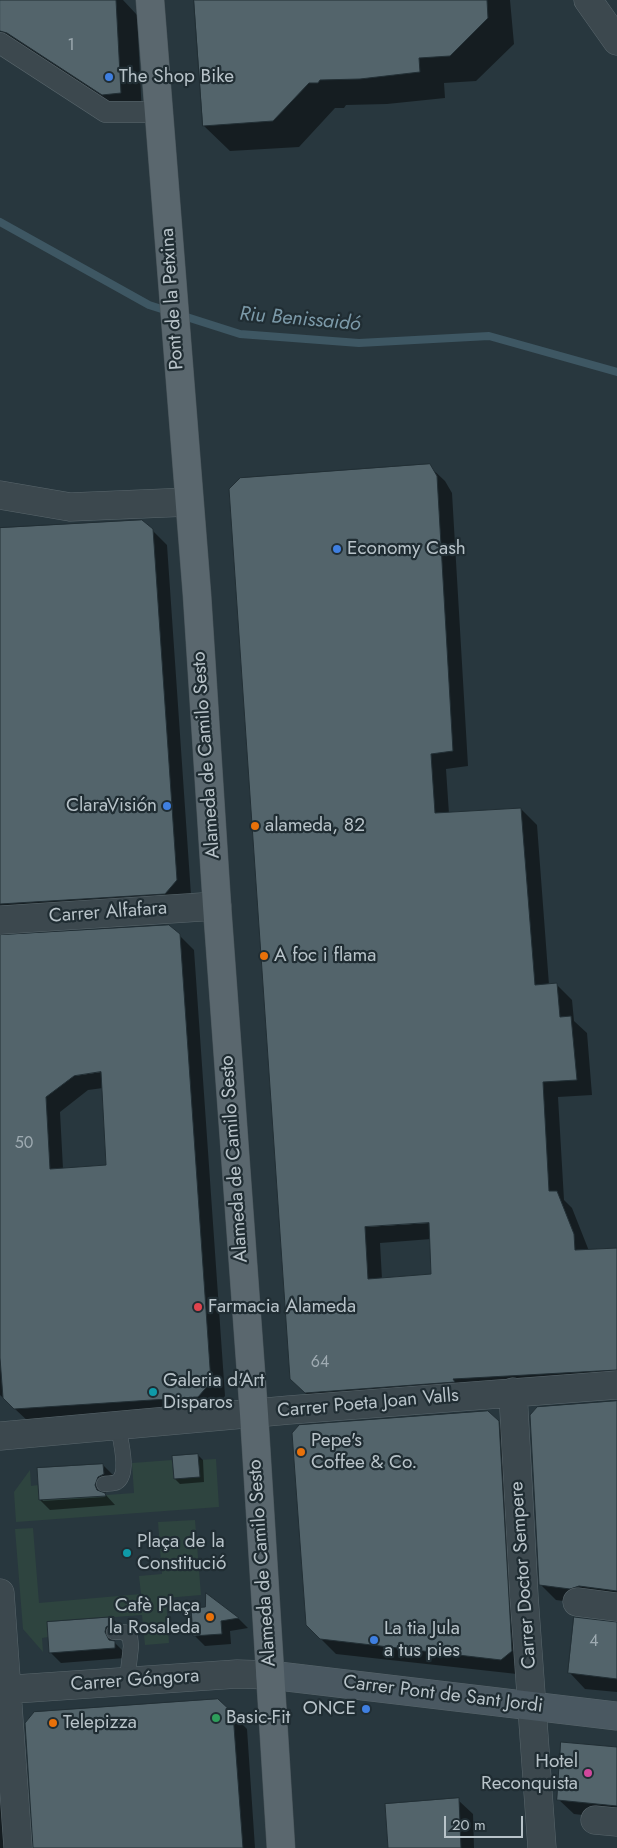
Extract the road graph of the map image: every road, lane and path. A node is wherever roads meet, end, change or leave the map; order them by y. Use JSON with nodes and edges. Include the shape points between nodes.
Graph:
{"nodes":[{"id":1,"x":150,"y":0,"type":"edge"},
{"id":2,"x":588,"y":0,"type":"edge"},
{"id":3,"x":617,"y":41,"type":"edge"},
{"id":4,"x":0,"y":43,"type":"edge"},
{"id":5,"x":159,"y":119,"type":"junction"},
{"id":6,"x":186,"y":471,"type":"joint"},
{"id":7,"x":0,"y":495,"type":"edge"},
{"id":8,"x":189,"y":502,"type":"junction"},
{"id":9,"x":217,"y":906,"type":"junction"},
{"id":10,"x":0,"y":920,"type":"edge"},
{"id":11,"x":617,"y":1385,"type":"edge"},
{"id":12,"x":512,"y":1392,"type":"junction"},
{"id":13,"x":254,"y":1414,"type":"junction"},
{"id":14,"x":118,"y":1426,"type":"junction"},
{"id":15,"x":0,"y":1436,"type":"edge"},
{"id":16,"x":104,"y":1484,"type":"dead end"},
{"id":17,"x":0,"y":1593,"type":"edge"},
{"id":18,"x":577,"y":1602,"type":"dead end"},
{"id":19,"x":617,"y":1606,"type":"edge"},
{"id":20,"x":114,"y":1632,"type":"dead end"},
{"id":21,"x":270,"y":1675,"type":"junction"},
{"id":22,"x":127,"y":1681,"type":"junction"},
{"id":23,"x":3,"y":1690,"type":"edge"},
{"id":24,"x":532,"y":1706,"type":"junction"},
{"id":25,"x":617,"y":1716,"type":"edge"},
{"id":26,"x":18,"y":1848,"type":"edge"},
{"id":27,"x":281,"y":1848,"type":"edge"},
{"id":28,"x":542,"y":1848,"type":"edge"}],
"edges":[{"from":1,"to":5,"type":"main road","name":"Pont de la Petxina"},
{"from":2,"to":3,"type":"street"},
{"from":4,"to":5,"type":"street","via":[[106,112]]},
{"from":5,"to":6,"type":"main road","name":"Pont de la Petxina"},
{"from":6,"to":8,"type":"main road","name":"Alameda de Camilo Sesto"},
{"from":7,"to":8,"type":"street","via":[[70,507]]},
{"from":8,"to":9,"type":"main road","name":"Alameda de Camilo Sesto"},
{"from":9,"to":10,"type":"street","name":"Carrer Alfafara"},
{"from":9,"to":13,"type":"main road","name":"Alameda de Camilo Sesto"},
{"from":11,"to":12,"type":"street","name":"Carrer Poeta Joan Valls"},
{"from":12,"to":13,"type":"street","name":"Carrer Poeta Joan Valls"},
{"from":12,"to":24,"type":"street","name":"Carrer Doctor Sempere"},
{"from":13,"to":14,"type":"street","name":"Carrer Poeta Joan Valls"},
{"from":13,"to":21,"type":"main road","name":"Alameda de Camilo Sesto"},
{"from":14,"to":15,"type":"street","name":"Carrer Poeta Joan Valls"},
{"from":14,"to":16,"type":"lane","via":[[124,1470],[116,1483]]},
{"from":17,"to":23,"type":"street"},
{"from":18,"to":19,"type":"street"},
{"from":20,"to":22,"type":"lane","via":[[124,1632],[130,1637]]},
{"from":21,"to":22,"type":"street","name":"Carrer Góngora"},
{"from":21,"to":24,"type":"main road","name":"Carrer Pont de Sant Jordi"},
{"from":21,"to":27,"type":"main road","name":"Alameda de Camilo Sesto"},
{"from":22,"to":23,"type":"street","name":"Carrer Góngora"},
{"from":23,"to":26,"type":"street"},
{"from":24,"to":25,"type":"main road","name":"Carrer Pont de Sant Jordi"},
{"from":24,"to":28,"type":"street","name":"Carrer Doctor Sempere"}]}
